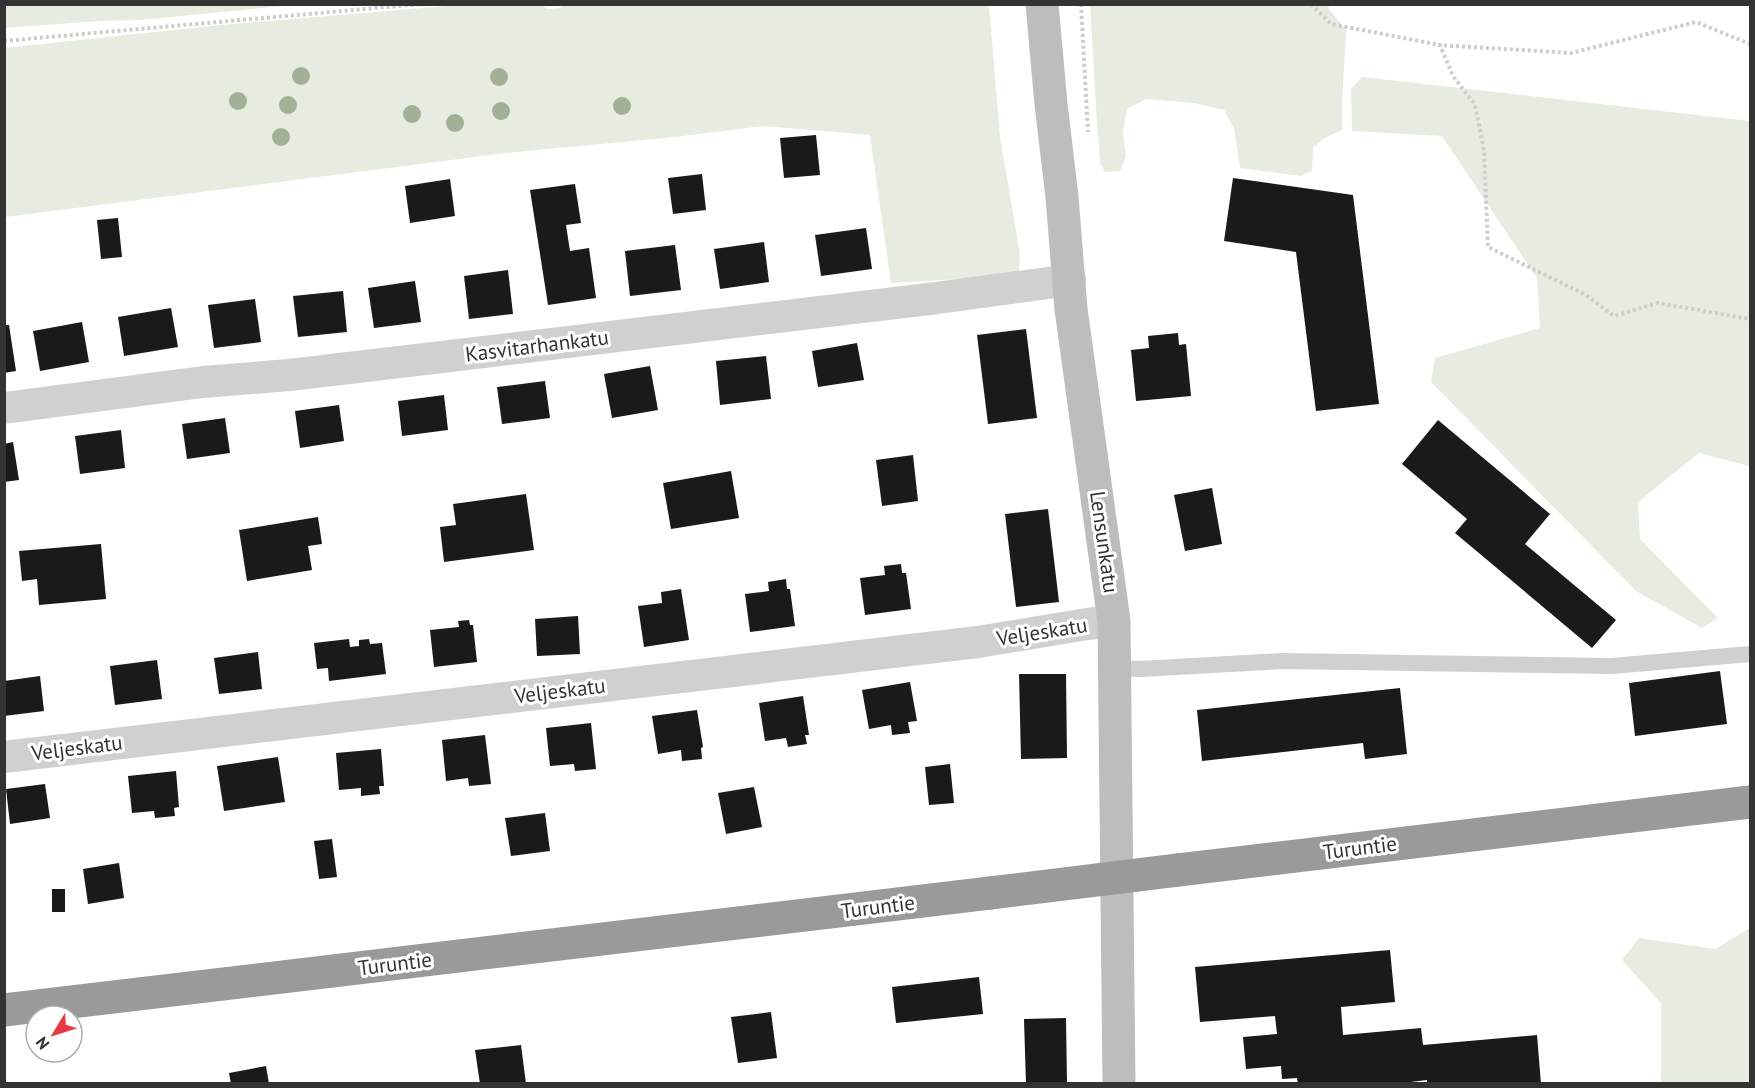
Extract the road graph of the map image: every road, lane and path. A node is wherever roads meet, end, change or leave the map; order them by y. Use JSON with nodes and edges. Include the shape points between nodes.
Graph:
{"nodes":[{"id":1,"x":421,"y":4,"type":"edge"},
{"id":2,"x":1042,"y":4,"type":"edge"},
{"id":3,"x":1311,"y":4,"type":"edge"},
{"id":4,"x":4,"y":41,"type":"edge"},
{"id":5,"x":1750,"y":44,"type":"edge"},
{"id":6,"x":1440,"y":45,"type":"junction"},
{"id":7,"x":1070,"y":280,"type":"junction"},
{"id":8,"x":1750,"y":319,"type":"edge"},
{"id":9,"x":4,"y":408,"type":"edge"},
{"id":10,"x":1114,"y":621,"type":"junction"},
{"id":11,"x":1750,"y":654,"type":"edge"},
{"id":12,"x":1115,"y":668,"type":"junction"},
{"id":13,"x":4,"y":757,"type":"edge"},
{"id":14,"x":1750,"y":802,"type":"edge"},
{"id":15,"x":4,"y":1010,"type":"edge"},
{"id":16,"x":1119,"y":1083,"type":"edge"}],
"edges":[{"from":1,"to":4,"type":"path"},
{"from":2,"to":7,"type":"main road","name":"Lensunkatu"},
{"from":3,"to":6,"type":"path","via":[[1331,24]]},
{"from":5,"to":6,"type":"path","via":[[1696,22],[1571,53]]},
{"from":6,"to":8,"type":"path","via":[[1453,76],[1474,105],[1484,150],[1488,247],[1586,296],[1614,315],[1658,303]]},
{"from":7,"to":9,"type":"street","name":"Kasvitarhankatu"},
{"from":7,"to":10,"type":"main road","name":"Lensunkatu"},
{"from":10,"to":12,"type":"main road","name":"Lensunkatu"},
{"from":10,"to":13,"type":"street","name":"Veljeskatu","via":[[978,642]]},
{"from":11,"to":12,"type":"lane","via":[[1612,666],[1283,661]]},
{"from":12,"to":16,"type":"main road","name":"Lensunkatu"},
{"from":14,"to":15,"type":"highway","name":"Turuntie","bridge":true}]}
